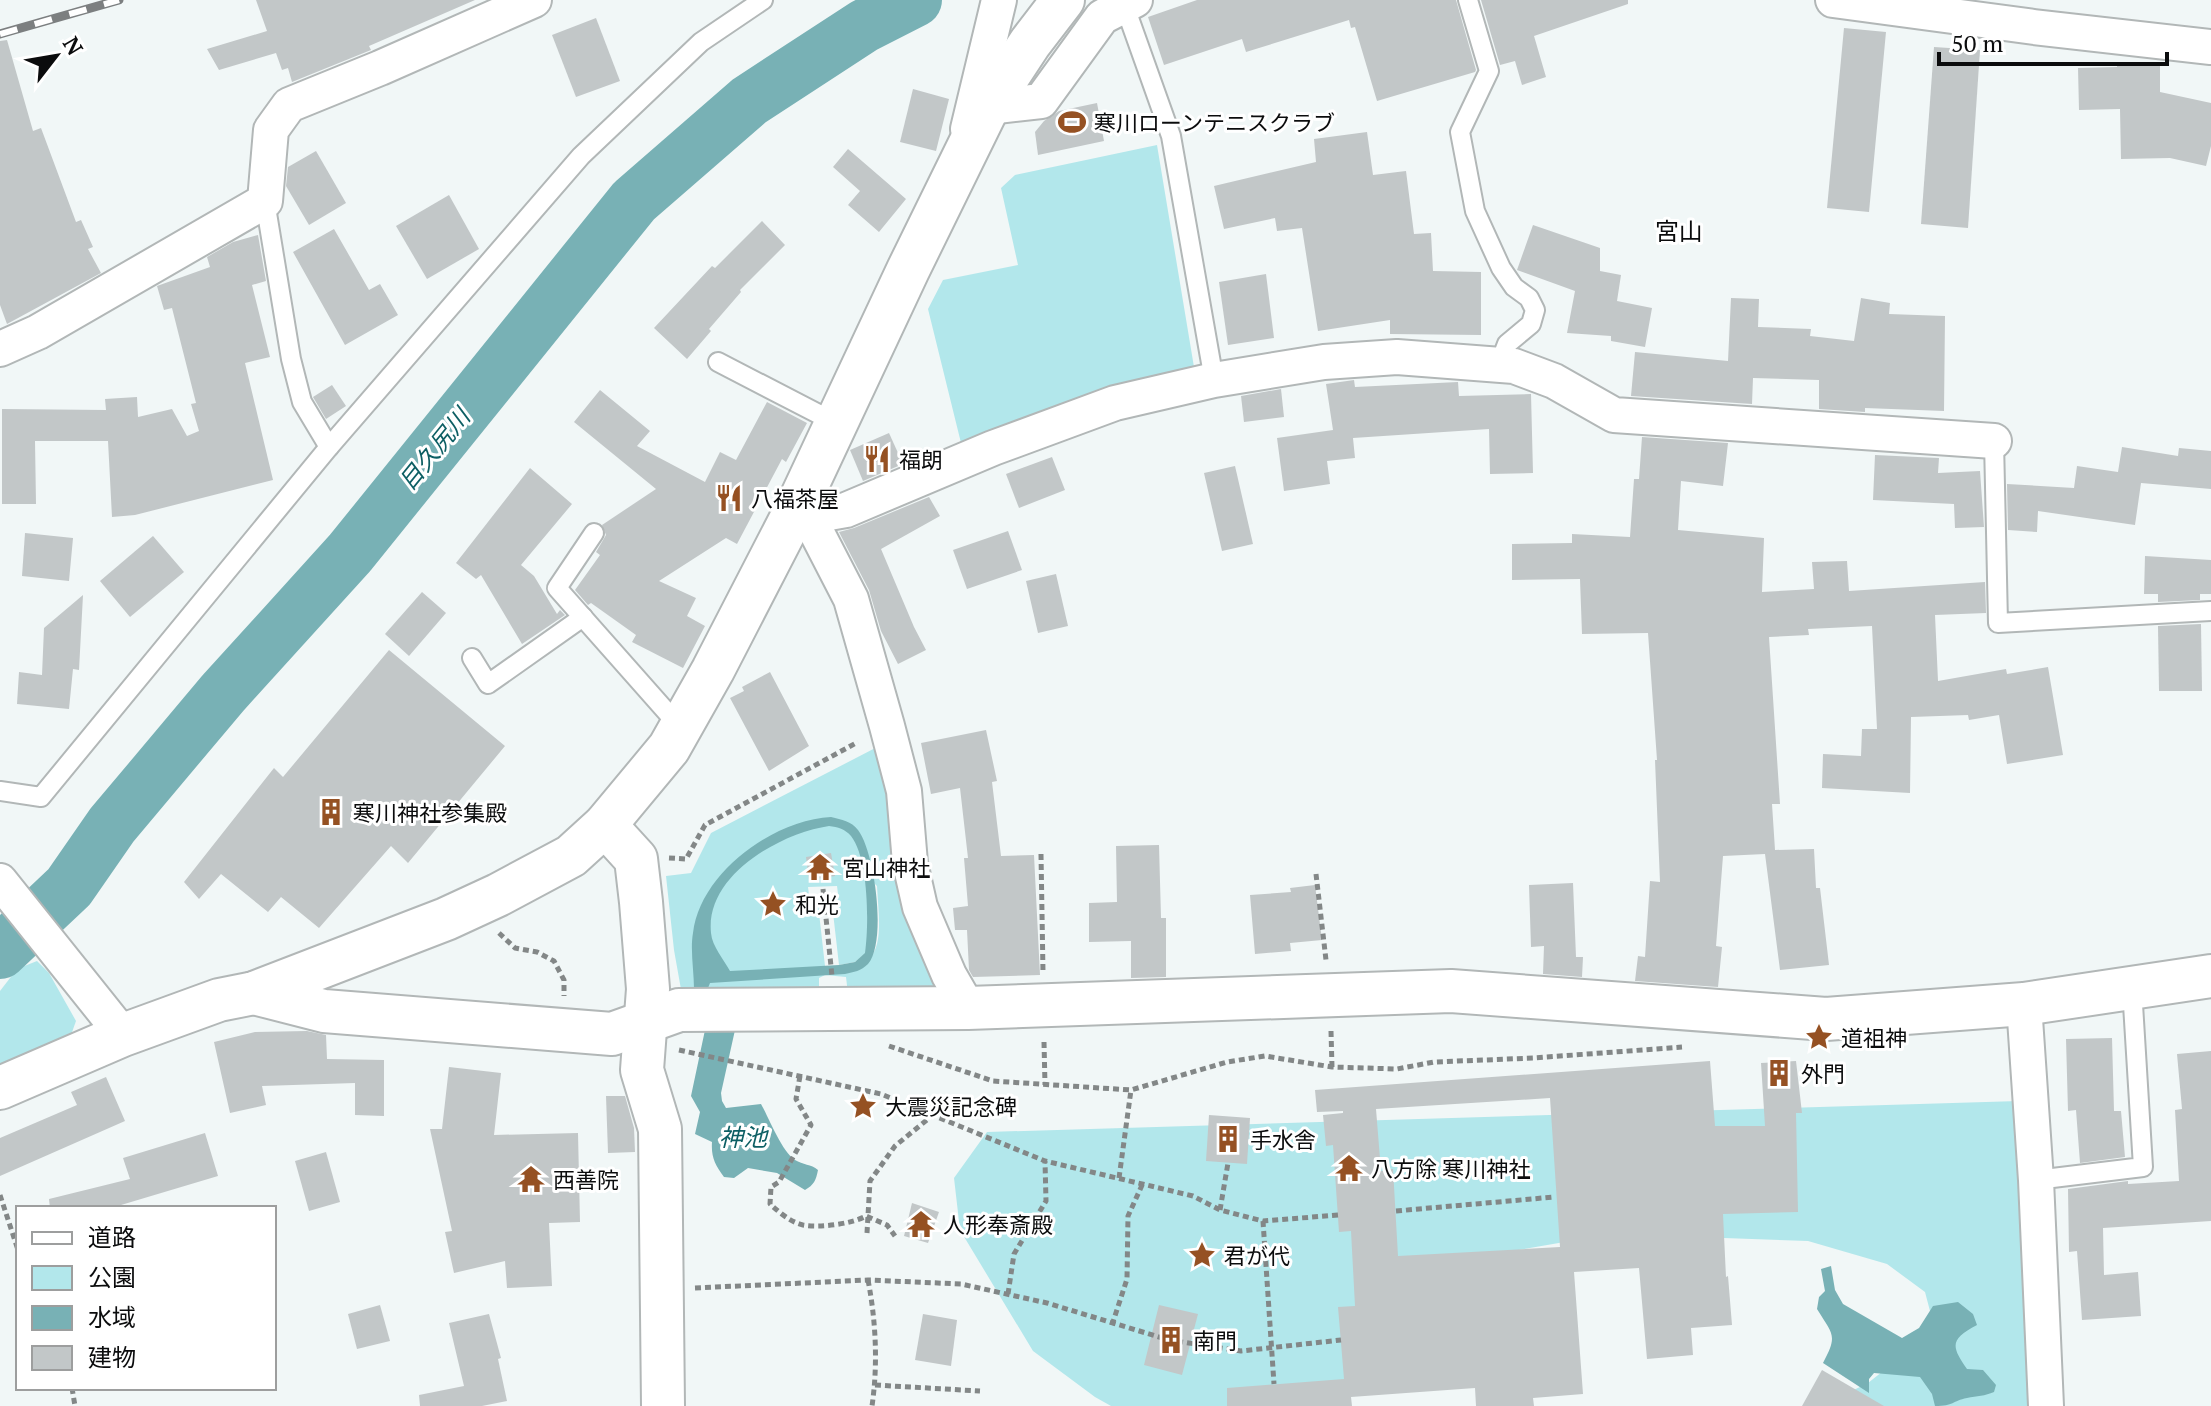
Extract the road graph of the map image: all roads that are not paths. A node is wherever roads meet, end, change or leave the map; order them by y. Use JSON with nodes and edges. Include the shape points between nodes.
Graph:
{"nodes":[{"id":1,"x":534,"y":0,"type":"edge"},
{"id":2,"x":763,"y":0,"type":"edge"},
{"id":3,"x":999,"y":0,"type":"edge"},
{"id":4,"x":1063,"y":0,"type":"edge"},
{"id":5,"x":1468,"y":0,"type":"edge"},
{"id":6,"x":1833,"y":0,"type":"edge"},
{"id":7,"x":1130,"y":2,"type":"edge"},
{"id":8,"x":2211,"y":47,"type":"edge"},
{"id":9,"x":988,"y":107,"type":"junction"},
{"id":10,"x":960,"y":164,"type":"junction"},
{"id":11,"x":265,"y":201,"type":"junction"},
{"id":12,"x":0,"y":349,"type":"edge"},
{"id":13,"x":718,"y":362,"type":"dead end"},
{"id":14,"x":1499,"y":365,"type":"junction"},
{"id":15,"x":1214,"y":380,"type":"junction"},
{"id":16,"x":836,"y":423,"type":"junction"},
{"id":17,"x":1994,"y":441,"type":"joint"},
{"id":18,"x":329,"y":447,"type":"junction"},
{"id":19,"x":803,"y":514,"type":"junction"},
{"id":20,"x":594,"y":533,"type":"dead end"},
{"id":21,"x":2211,"y":611,"type":"edge"},
{"id":22,"x":583,"y":617,"type":"junction"},
{"id":23,"x":472,"y":658,"type":"dead end"},
{"id":24,"x":680,"y":727,"type":"junction"},
{"id":25,"x":0,"y":791,"type":"edge"},
{"id":26,"x":605,"y":825,"type":"junction"},
{"id":27,"x":0,"y":881,"type":"edge"},
{"id":28,"x":2211,"y":976,"type":"edge"},
{"id":29,"x":2132,"y":988,"type":"junction"},
{"id":30,"x":254,"y":993,"type":"junction"},
{"id":31,"x":2024,"y":1004,"type":"junction"},
{"id":32,"x":968,"y":1008,"type":"junction"},
{"id":33,"x":646,"y":1022,"type":"junction"},
{"id":34,"x":123,"y":1035,"type":"junction"},
{"id":35,"x":0,"y":1088,"type":"edge"},
{"id":36,"x":2036,"y":1180,"type":"junction"},
{"id":37,"x":663,"y":1406,"type":"edge"},
{"id":38,"x":2046,"y":1406,"type":"edge"}],
"edges":[{"from":1,"to":11,"type":"street","via":[[289,105],[271,130]]},
{"from":2,"to":18,"type":"lane","via":[[701,42],[581,156]]},
{"from":3,"to":10,"type":"street"},
{"from":4,"to":9,"type":"street"},
{"from":5,"to":14,"type":"lane","via":[[1489,71],[1460,132],[1475,211],[1501,268],[1535,310],[1531,324],[1507,344]]},
{"from":6,"to":8,"type":"street"},
{"from":7,"to":9,"type":"street","via":[[1102,17],[1041,101]]},
{"from":7,"to":15,"type":"lane","via":[[1171,136]]},
{"from":9,"to":10,"type":"street"},
{"from":10,"to":16,"type":"street"},
{"from":11,"to":12,"type":"street"},
{"from":11,"to":18,"type":"lane","via":[[302,402]]},
{"from":13,"to":16,"type":"lane"},
{"from":14,"to":15,"type":"street","via":[[1397,357],[1324,362]]},
{"from":14,"to":17,"type":"street","via":[[1554,381],[1614,415]]},
{"from":15,"to":19,"type":"street","via":[[1115,403],[846,510]]},
{"from":16,"to":19,"type":"street"},
{"from":17,"to":21,"type":"lane","via":[[1998,623]]},
{"from":18,"to":25,"type":"lane","via":[[41,797]]},
{"from":19,"to":24,"type":"street"},
{"from":19,"to":32,"type":"street","via":[[851,599],[904,791],[920,907]]},
{"from":20,"to":22,"type":"lane","via":[[557,588]]},
{"from":22,"to":23,"type":"lane","via":[[488,684]]},
{"from":22,"to":24,"type":"lane"},
{"from":24,"to":26,"type":"street","via":[[669,748]]},
{"from":26,"to":30,"type":"street","via":[[571,856],[498,895]]},
{"from":26,"to":33,"type":"street","via":[[636,859],[648,989]]},
{"from":27,"to":34,"type":"street"},
{"from":28,"to":29,"type":"street"},
{"from":29,"to":31,"type":"street"},
{"from":29,"to":36,"type":"lane","via":[[2143,1167]]},
{"from":30,"to":33,"type":"street","via":[[324,1011],[612,1034]]},
{"from":30,"to":34,"type":"street","via":[[219,1000]]},
{"from":31,"to":32,"type":"street","via":[[1826,1019],[1451,991]]},
{"from":31,"to":36,"type":"street"},
{"from":32,"to":33,"type":"street","via":[[679,1010]]},
{"from":33,"to":37,"type":"street","via":[[642,1070],[660,1129]]},
{"from":34,"to":35,"type":"street"},
{"from":36,"to":38,"type":"street"}]}
